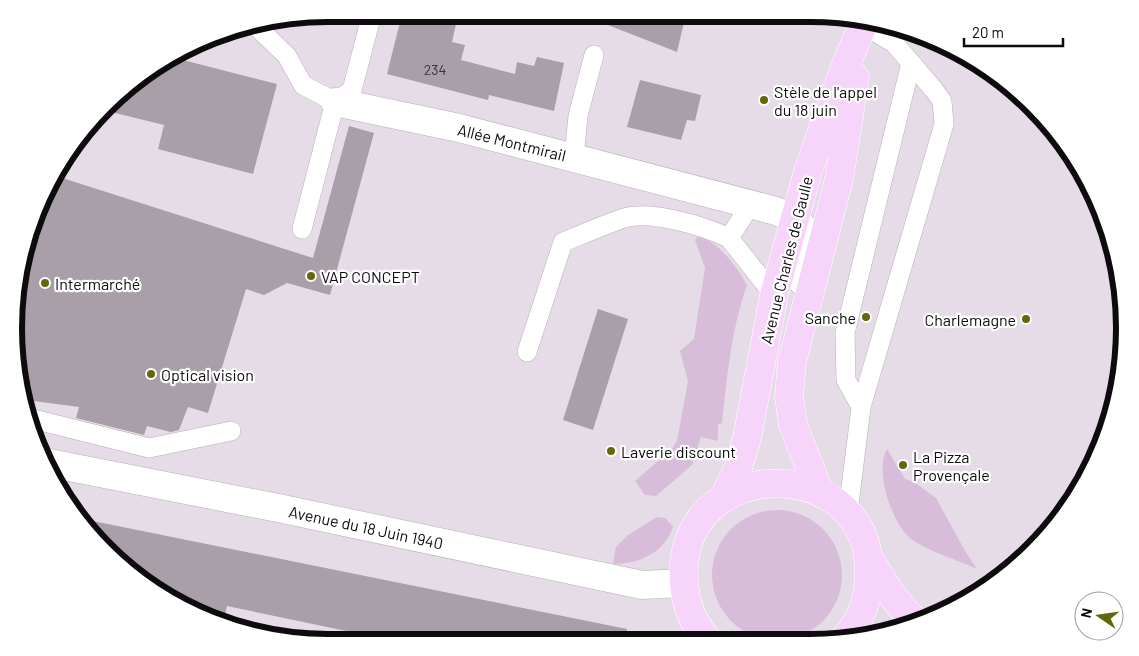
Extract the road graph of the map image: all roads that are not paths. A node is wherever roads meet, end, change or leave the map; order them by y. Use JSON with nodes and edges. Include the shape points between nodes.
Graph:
{"nodes":[{"id":1,"x":370,"y":22,"type":"edge"},
{"id":2,"x":862,"y":27,"type":"edge"},
{"id":3,"x":863,"y":27,"type":"edge"},
{"id":4,"x":872,"y":28,"type":"edge"},
{"id":5,"x":260,"y":30,"type":"edge"},
{"id":6,"x":594,"y":55,"type":"dead end"},
{"id":7,"x":911,"y":64,"type":"junction"},
{"id":8,"x":335,"y":102,"type":"junction"},
{"id":9,"x":574,"y":157,"type":"junction"},
{"id":10,"x":751,"y":204,"type":"junction"},
{"id":11,"x":796,"y":219,"type":"junction"},
{"id":12,"x":302,"y":229,"type":"dead end"},
{"id":13,"x":729,"y":238,"type":"junction"},
{"id":14,"x":774,"y":295,"type":"junction"},
{"id":15,"x":795,"y":345,"type":"junction"},
{"id":16,"x":527,"y":352,"type":"dead end"},
{"id":17,"x":861,"y":407,"type":"junction"},
{"id":18,"x":37,"y":420,"type":"edge"},
{"id":19,"x":231,"y":431,"type":"dead end"},
{"id":20,"x":55,"y":464,"type":"edge"},
{"id":21,"x":820,"y":493,"type":"junction"},
{"id":22,"x":724,"y":498,"type":"junction"},
{"id":23,"x":848,"y":512,"type":"junction"},
{"id":24,"x":870,"y":558,"type":"junction"},
{"id":25,"x":683,"y":583,"type":"junction"},
{"id":26,"x":910,"y":617,"type":"edge"},
{"id":27,"x":694,"y":631,"type":"edge"},
{"id":28,"x":852,"y":631,"type":"edge"}],
"edges":[{"from":1,"to":8,"type":"lane","via":[[352,90]]},
{"from":2,"to":11,"type":"main road","name":"Avenue Charles de Gaulle","via":[[811,162]]},
{"from":3,"to":15,"type":"main road","name":"Avenue Charles de Gaulle","via":[[839,179]]},
{"from":4,"to":7,"type":"lane","via":[[894,43]]},
{"from":5,"to":8,"type":"lane","name":"Allée Montmirail","via":[[287,56],[303,84]]},
{"from":6,"to":9,"type":"lane","via":[[578,116]]},
{"from":7,"to":17,"type":"lane","via":[[845,333],[846,380]]},
{"from":7,"to":17,"type":"lane","via":[[942,101],[944,124]]},
{"from":8,"to":9,"type":"street","name":"Allée Montmirail"},
{"from":8,"to":12,"type":"lane"},
{"from":9,"to":10,"type":"street","name":"Allée Montmirail"},
{"from":10,"to":11,"type":"street","name":"Allée Montmirail"},
{"from":10,"to":13,"type":"lane"},
{"from":11,"to":14,"type":"main road","name":"Avenue Charles de Gaulle"},
{"from":11,"to":15,"type":"street","via":[[808,236],[808,249]]},
{"from":13,"to":14,"type":"lane"},
{"from":13,"to":16,"type":"lane","via":[[662,218],[644,216],[626,218],[563,242]]},
{"from":14,"to":22,"type":"main road","name":"Avenue Charles de Gaulle","via":[[747,438]]},
{"from":15,"to":21,"type":"main road","name":"Avenue Charles de Gaulle","via":[[789,396],[793,425]]},
{"from":17,"to":23,"type":"lane"},
{"from":18,"to":19,"type":"lane","via":[[149,448]]},
{"from":20,"to":25,"type":"street","name":"Avenue du 18 Juin 1940","via":[[642,585]]},
{"from":21,"to":22,"type":"main road","via":[[801,485],[761,483]]},
{"from":21,"to":23,"type":"main road"},
{"from":22,"to":25,"type":"main road","via":[[708,511],[693,533],[685,557]]},
{"from":23,"to":24,"type":"main road","via":[[862,533]]},
{"from":24,"to":26,"type":"main road","via":[[890,593]]},
{"from":24,"to":28,"type":"main road","via":[[869,586],[863,610]]},
{"from":25,"to":27,"type":"main road"}]}
